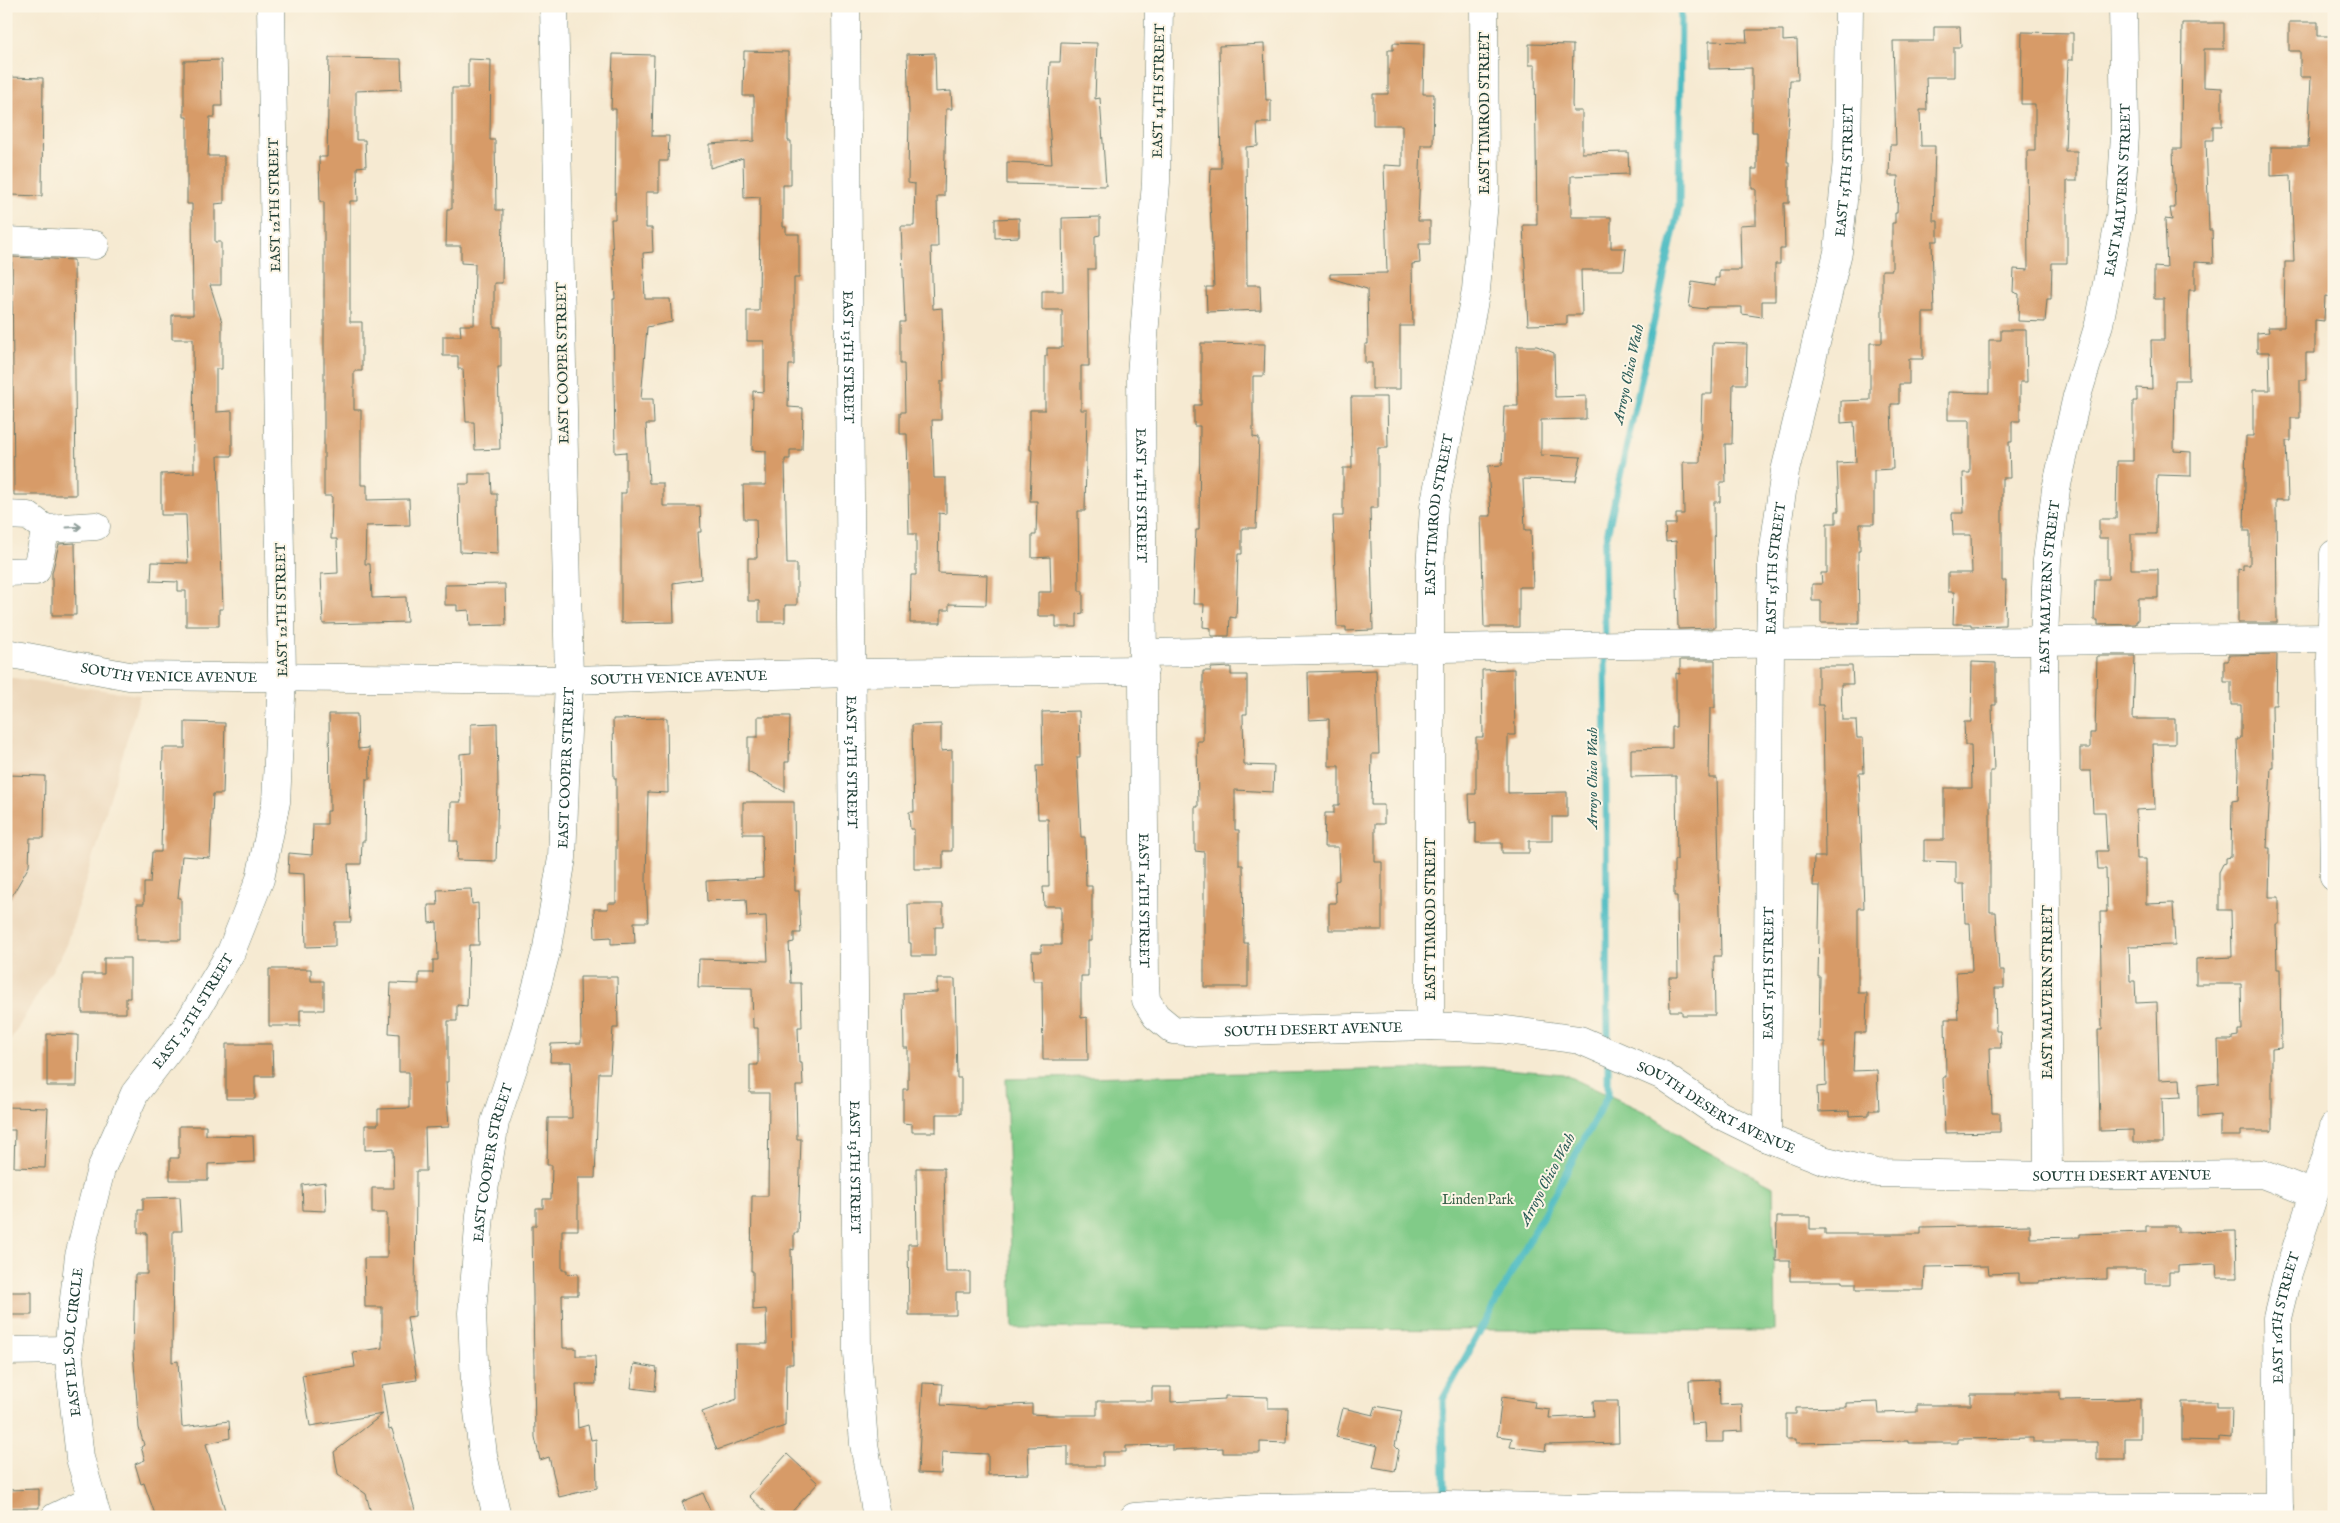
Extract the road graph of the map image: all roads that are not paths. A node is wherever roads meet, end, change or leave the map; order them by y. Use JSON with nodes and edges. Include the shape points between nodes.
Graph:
{"nodes":[{"id":1,"x":271,"y":6,"type":"edge"},
{"id":2,"x":554,"y":6,"type":"edge"},
{"id":3,"x":846,"y":6,"type":"edge"},
{"id":4,"x":1159,"y":6,"type":"edge"},
{"id":5,"x":1484,"y":6,"type":"edge"},
{"id":6,"x":1849,"y":6,"type":"edge"},
{"id":7,"x":2123,"y":6,"type":"edge"},
{"id":8,"x":6,"y":241,"type":"edge"},
{"id":9,"x":95,"y":245,"type":"dead end"},
{"id":10,"x":6,"y":515,"type":"edge"},
{"id":11,"x":96,"y":526,"type":"dead end"},
{"id":12,"x":46,"y":529,"type":"junction"},
{"id":13,"x":2334,"y":554,"type":"edge"},
{"id":14,"x":6,"y":572,"type":"edge"},
{"id":15,"x":2044,"y":642,"type":"junction"},
{"id":16,"x":1770,"y":644,"type":"junction"},
{"id":17,"x":1430,"y":648,"type":"junction"},
{"id":18,"x":2332,"y":652,"type":"edge"},
{"id":19,"x":6,"y":653,"type":"edge"},
{"id":20,"x":1144,"y":661,"type":"junction"},
{"id":21,"x":852,"y":673,"type":"junction"},
{"id":22,"x":282,"y":677,"type":"junction"},
{"id":23,"x":569,"y":680,"type":"junction"},
{"id":24,"x":2334,"y":877,"type":"edge"},
{"id":25,"x":1145,"y":985,"type":"joint"},
{"id":26,"x":1430,"y":1026,"type":"junction"},
{"id":27,"x":2334,"y":1126,"type":"edge"},
{"id":28,"x":1767,"y":1138,"type":"junction"},
{"id":29,"x":101,"y":1170,"type":"joint"},
{"id":30,"x":2048,"y":1176,"type":"junction"},
{"id":31,"x":2314,"y":1194,"type":"junction"},
{"id":32,"x":68,"y":1350,"type":"junction"},
{"id":33,"x":6,"y":1351,"type":"edge"},
{"id":34,"x":95,"y":1508,"type":"edge"},
{"id":35,"x":1943,"y":1511,"type":"edge"},
{"id":36,"x":1257,"y":1512,"type":"edge"},
{"id":37,"x":1607,"y":1512,"type":"edge"},
{"id":38,"x":2279,"y":1512,"type":"edge"},
{"id":39,"x":55,"y":1517,"type":"edge"},
{"id":40,"x":498,"y":1517,"type":"edge"},
{"id":41,"x":877,"y":1517,"type":"edge"},
{"id":42,"x":1134,"y":1517,"type":"edge"}],
"edges":[{"from":1,"to":22,"type":"street","name":"EAST 12TH STREET"},
{"from":2,"to":23,"type":"street","name":"EAST COOPER STREET"},
{"from":3,"to":21,"type":"street","name":"EAST 13TH STREET"},
{"from":4,"to":20,"type":"street","name":"EAST 14TH STREET","via":[[1156,182],[1141,375]]},
{"from":5,"to":17,"type":"street","name":"EAST TIMROD STREET","via":[[1485,190],[1476,290],[1434,507]]},
{"from":6,"to":16,"type":"street","name":"EAST 15TH STREET","via":[[1847,160],[1838,252],[1785,471],[1772,561]]},
{"from":7,"to":15,"type":"street","name":"EAST MALVERN STREET","via":[[2125,134],[2120,218],[2099,324],[2077,396],[2056,489],[2046,560]]},
{"from":8,"to":9,"type":"street"},
{"from":10,"to":12,"type":"street","via":[[28,516]]},
{"from":12,"to":11,"type":"street","one_way":true},
{"from":12,"to":14,"type":"street","via":[[36,571]]},
{"from":13,"to":18,"type":"street"},
{"from":15,"to":16,"type":"street","name":"SOUTH VENICE AVENUE"},
{"from":15,"to":18,"type":"street","name":"SOUTH VENICE AVENUE"},
{"from":15,"to":30,"type":"street","name":"EAST MALVERN STREET"},
{"from":16,"to":17,"type":"street","name":"SOUTH VENICE AVENUE"},
{"from":16,"to":28,"type":"street","name":"EAST 15TH STREET"},
{"from":17,"to":20,"type":"street","name":"SOUTH VENICE AVENUE"},
{"from":17,"to":26,"type":"street","name":"EAST TIMROD STREET"},
{"from":18,"to":24,"type":"street"},
{"from":19,"to":22,"type":"street","name":"SOUTH VENICE AVENUE","via":[[129,676]]},
{"from":20,"to":21,"type":"street","name":"SOUTH VENICE AVENUE"},
{"from":20,"to":25,"type":"street","name":"EAST 14TH STREET"},
{"from":21,"to":23,"type":"street","name":"SOUTH VENICE AVENUE"},
{"from":21,"to":41,"type":"street","name":"EAST 13TH STREET","via":[[857,1353],[864,1444]]},
{"from":22,"to":23,"type":"street","name":"SOUTH VENICE AVENUE"},
{"from":22,"to":29,"type":"street","name":"EAST 12TH STREET","via":[[276,802],[260,879],[231,952],[186,1027],[135,1093]]},
{"from":23,"to":40,"type":"street","name":"EAST COOPER STREET","via":[[562,858],[547,948],[495,1122],[480,1215],[472,1313],[476,1385],[483,1455]]},
{"from":25,"to":26,"type":"street","name":"SOUTH DESERT AVENUE","via":[[1146,1000],[1156,1016],[1173,1030]]},
{"from":26,"to":28,"type":"street","name":"SOUTH DESERT AVENUE","via":[[1499,1029],[1580,1040],[1664,1076],[1720,1115]]},
{"from":27,"to":31,"type":"street","name":"EAST 16TH STREET"},
{"from":28,"to":30,"type":"street","name":"SOUTH DESERT AVENUE","via":[[1823,1160],[1877,1173]]},
{"from":29,"to":32,"type":"street","name":"EAST EL SOL CIRCLE","via":[[79,1256]]},
{"from":30,"to":31,"type":"street","name":"SOUTH DESERT AVENUE","via":[[2262,1174]]},
{"from":31,"to":38,"type":"street","name":"EAST 16TH STREET","via":[[2277,1318]]},
{"from":32,"to":33,"type":"street"},
{"from":32,"to":34,"type":"street","name":"EAST EL SOL CIRCLE","via":[[80,1458]]},
{"from":34,"to":39,"type":"street"},
{"from":35,"to":37,"type":"street"},
{"from":35,"to":38,"type":"street"},
{"from":36,"to":37,"type":"street","via":[[1444,1505],[1587,1508]]},
{"from":36,"to":42,"type":"street"}]}
